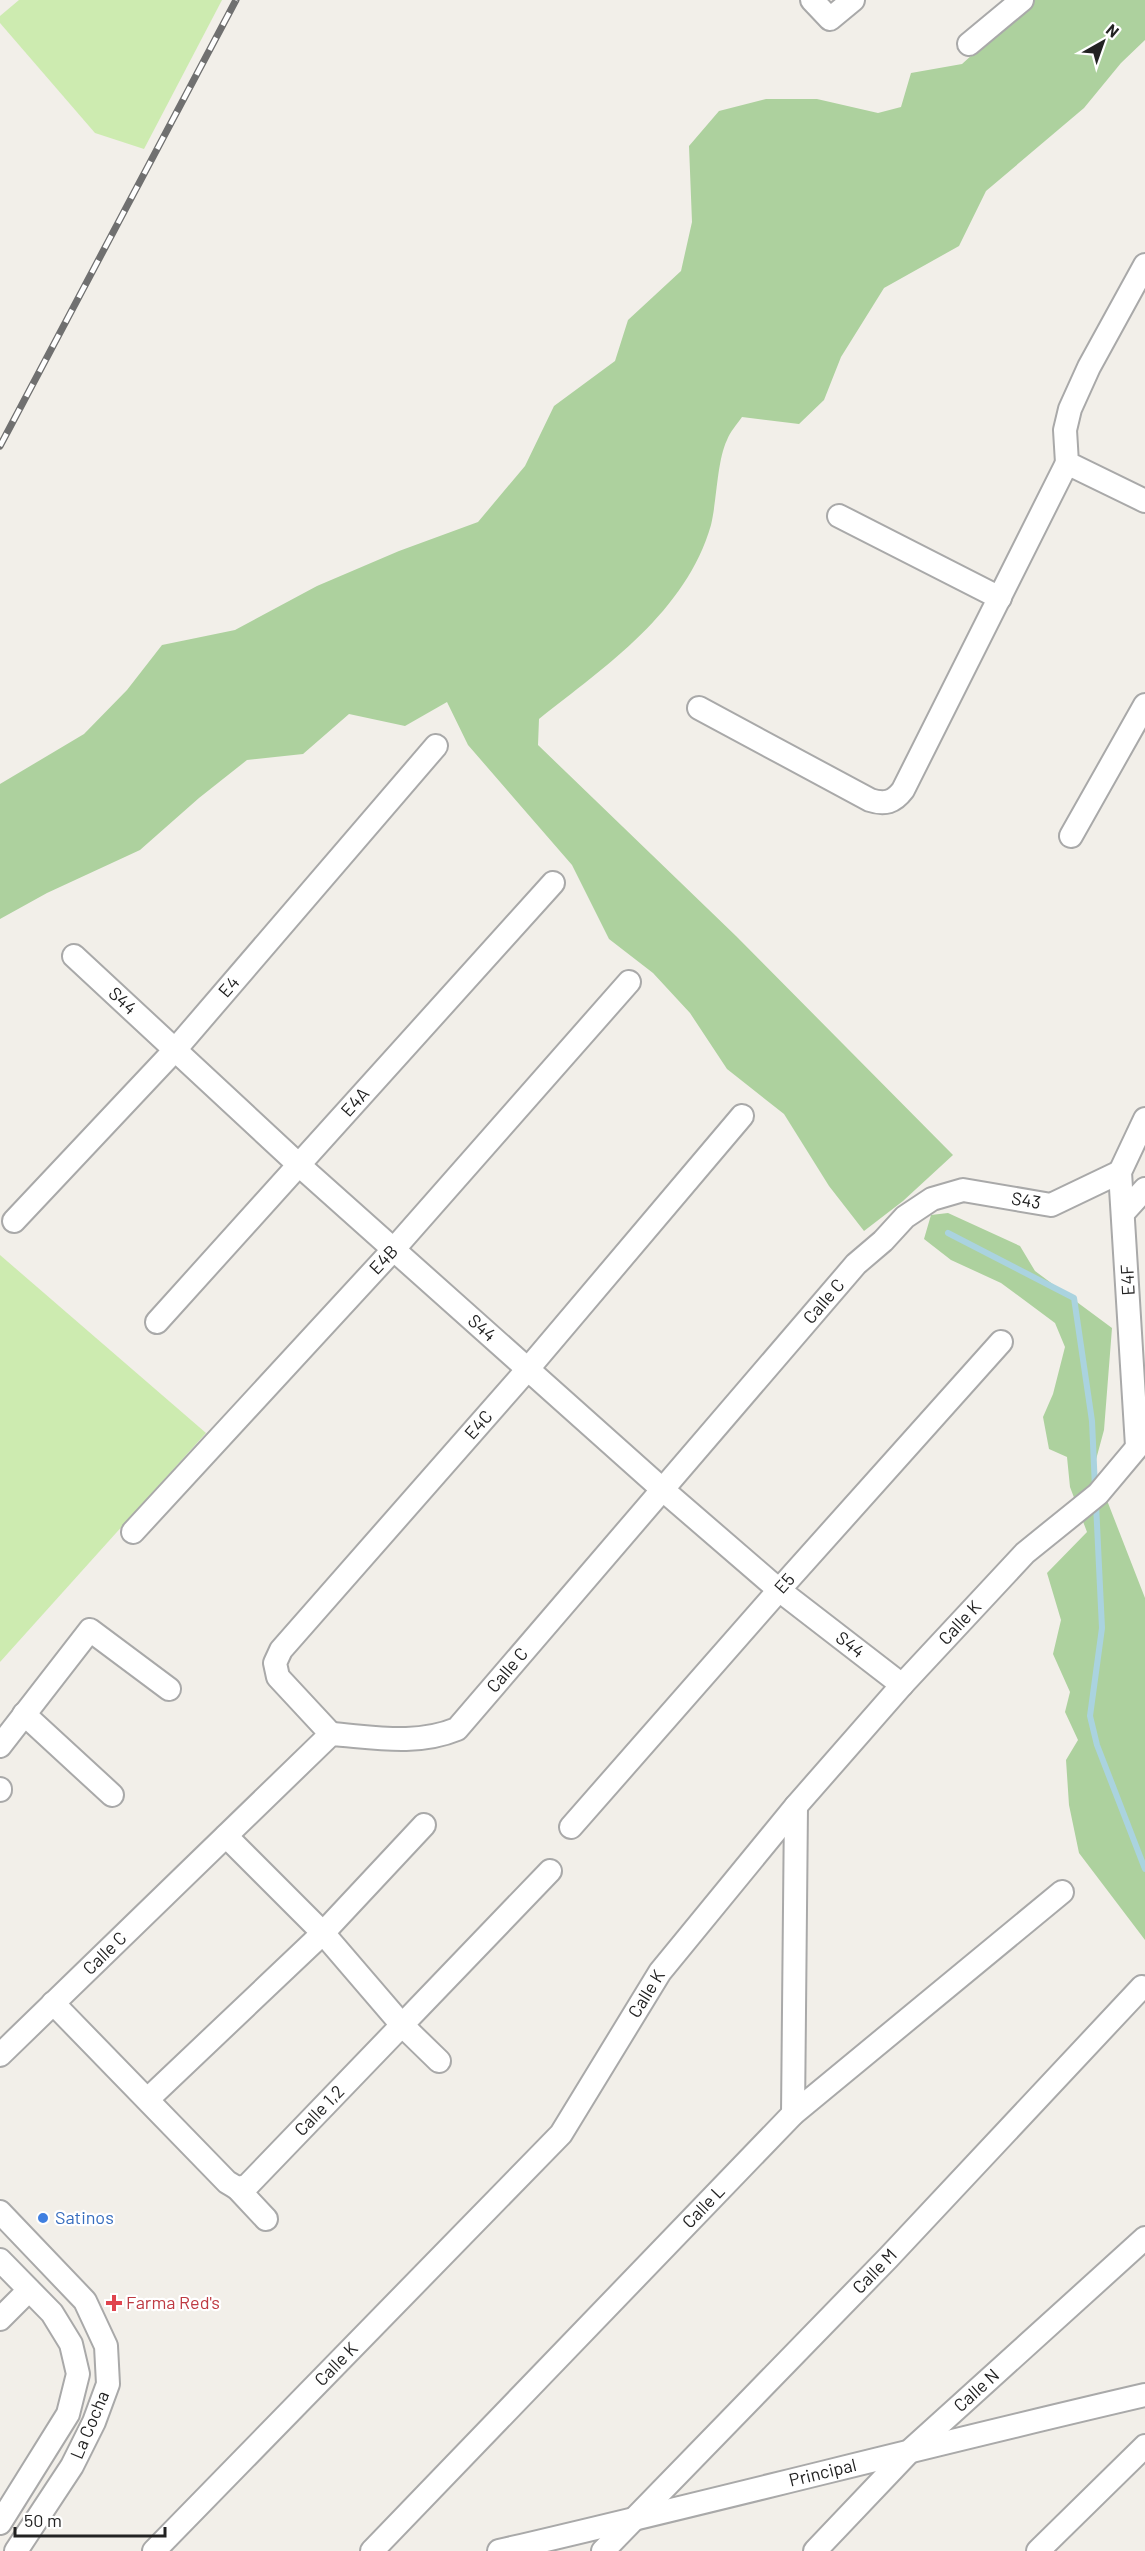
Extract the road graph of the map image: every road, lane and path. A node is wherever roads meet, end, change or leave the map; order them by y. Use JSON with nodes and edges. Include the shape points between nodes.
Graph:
{"nodes":[{"id":1,"x":812,"y":0,"type":"edge"},
{"id":2,"x":853,"y":0,"type":"edge"},
{"id":3,"x":1022,"y":0,"type":"edge"},
{"id":4,"x":969,"y":44,"type":"dead end"},
{"id":5,"x":1145,"y":265,"type":"edge"},
{"id":6,"x":1067,"y":463,"type":"junction"},
{"id":7,"x":1145,"y":501,"type":"edge"},
{"id":8,"x":838,"y":516,"type":"dead end"},
{"id":9,"x":1000,"y":598,"type":"junction"},
{"id":10,"x":1145,"y":705,"type":"edge"},
{"id":11,"x":699,"y":708,"type":"dead end"},
{"id":12,"x":436,"y":746,"type":"dead end"},
{"id":13,"x":1071,"y":836,"type":"dead end"},
{"id":14,"x":553,"y":883,"type":"dead end"},
{"id":15,"x":74,"y":956,"type":"dead end"},
{"id":16,"x":629,"y":982,"type":"dead end"},
{"id":17,"x":174,"y":1051,"type":"junction"},
{"id":18,"x":742,"y":1116,"type":"dead end"},
{"id":19,"x":1145,"y":1119,"type":"edge"},
{"id":20,"x":298,"y":1165,"type":"junction"},
{"id":21,"x":1120,"y":1172,"type":"junction"},
{"id":22,"x":1145,"y":1189,"type":"edge"},
{"id":23,"x":963,"y":1190,"type":"joint"},
{"id":24,"x":1124,"y":1212,"type":"junction"},
{"id":25,"x":14,"y":1221,"type":"dead end"},
{"id":26,"x":393,"y":1250,"type":"junction"},
{"id":27,"x":157,"y":1322,"type":"dead end"},
{"id":28,"x":1001,"y":1342,"type":"dead end"},
{"id":29,"x":527,"y":1370,"type":"junction"},
{"id":30,"x":1141,"y":1442,"type":"edge"},
{"id":31,"x":662,"y":1489,"type":"junction"},
{"id":32,"x":133,"y":1532,"type":"dead end"},
{"id":33,"x":778,"y":1590,"type":"junction"},
{"id":34,"x":902,"y":1685,"type":"junction"},
{"id":35,"x":169,"y":1689,"type":"dead end"},
{"id":36,"x":24,"y":1714,"type":"junction"},
{"id":37,"x":331,"y":1734,"type":"junction"},
{"id":38,"x":0,"y":1746,"type":"edge"},
{"id":39,"x":112,"y":1795,"type":"dead end"},
{"id":40,"x":796,"y":1806,"type":"junction"},
{"id":41,"x":424,"y":1825,"type":"dead end"},
{"id":42,"x":571,"y":1827,"type":"dead end"},
{"id":43,"x":226,"y":1836,"type":"junction"},
{"id":44,"x":550,"y":1871,"type":"dead end"},
{"id":45,"x":1062,"y":1892,"type":"dead end"},
{"id":46,"x":322,"y":1933,"type":"junction"},
{"id":47,"x":1142,"y":1987,"type":"dead end"},
{"id":48,"x":53,"y":2003,"type":"junction"},
{"id":49,"x":402,"y":2025,"type":"junction"},
{"id":50,"x":0,"y":2055,"type":"edge"},
{"id":51,"x":439,"y":2061,"type":"dead end"},
{"id":52,"x":148,"y":2099,"type":"junction"},
{"id":53,"x":793,"y":2114,"type":"junction"},
{"id":54,"x":237,"y":2188,"type":"junction"},
{"id":55,"x":0,"y":2212,"type":"edge"},
{"id":56,"x":266,"y":2219,"type":"dead end"},
{"id":57,"x":1145,"y":2238,"type":"edge"},
{"id":58,"x":0,"y":2260,"type":"edge"},
{"id":59,"x":29,"y":2290,"type":"junction"},
{"id":60,"x":0,"y":2319,"type":"edge"},
{"id":61,"x":1145,"y":2395,"type":"edge"},
{"id":62,"x":1145,"y":2446,"type":"edge"},
{"id":63,"x":912,"y":2449,"type":"junction"},
{"id":64,"x":631,"y":2521,"type":"junction"},
{"id":65,"x":0,"y":2523,"type":"edge"},
{"id":66,"x":16,"y":2551,"type":"edge"},
{"id":67,"x":154,"y":2551,"type":"edge"},
{"id":68,"x":372,"y":2551,"type":"edge"},
{"id":69,"x":499,"y":2551,"type":"edge"},
{"id":70,"x":603,"y":2551,"type":"edge"},
{"id":71,"x":815,"y":2551,"type":"edge"},
{"id":72,"x":1038,"y":2551,"type":"edge"}],
"edges":[{"from":1,"to":2,"type":"street","via":[[830,19]]},
{"from":3,"to":4,"type":"street"},
{"from":5,"to":6,"type":"street","via":[[1070,409],[1065,430]]},
{"from":6,"to":7,"type":"street"},
{"from":6,"to":9,"type":"street"},
{"from":8,"to":9,"type":"street"},
{"from":9,"to":11,"type":"street","via":[[903,790],[891,802],[870,800]]},
{"from":10,"to":13,"type":"street"},
{"from":12,"to":17,"type":"street","name":"E4"},
{"from":14,"to":20,"type":"street","name":"E4A"},
{"from":15,"to":17,"type":"street","name":"S44"},
{"from":16,"to":26,"type":"street","name":"E4B"},
{"from":17,"to":20,"type":"street","name":"S44"},
{"from":17,"to":25,"type":"street","name":"E4"},
{"from":18,"to":29,"type":"street","name":"E4C"},
{"from":19,"to":21,"type":"street"},
{"from":20,"to":26,"type":"street","name":"S44"},
{"from":20,"to":27,"type":"street","name":"E4A"},
{"from":21,"to":23,"type":"street","name":"S43","via":[[1051,1205]]},
{"from":21,"to":24,"type":"street","name":"E4F"},
{"from":22,"to":24,"type":"street"},
{"from":23,"to":31,"type":"street","name":"Calle C","via":[[932,1199],[904,1217],[884,1241],[856,1264]]},
{"from":24,"to":30,"type":"street","name":"E4F"},
{"from":26,"to":29,"type":"street","name":"S44"},
{"from":26,"to":32,"type":"street","name":"E4B"},
{"from":28,"to":33,"type":"street","name":"E5"},
{"from":29,"to":31,"type":"street","name":"S44"},
{"from":29,"to":37,"type":"street","name":"E4C","via":[[281,1650],[275,1662],[278,1677]]},
{"from":30,"to":34,"type":"street","name":"Calle K","via":[[1098,1494],[1025,1553]]},
{"from":31,"to":33,"type":"street","name":"S44"},
{"from":31,"to":37,"type":"street","name":"Calle C","via":[[457,1729],[437,1738],[412,1741]]},
{"from":33,"to":34,"type":"street","name":"S44"},
{"from":33,"to":42,"type":"street","name":"E5"},
{"from":34,"to":40,"type":"street","name":"Calle K"},
{"from":35,"to":36,"type":"street","via":[[90,1630]]},
{"from":36,"to":38,"type":"street"},
{"from":36,"to":39,"type":"street"},
{"from":37,"to":43,"type":"street","name":"Calle C"},
{"from":40,"to":53,"type":"street"},
{"from":40,"to":67,"type":"street","name":"Calle K","via":[[660,1972],[561,2134]]},
{"from":41,"to":46,"type":"street"},
{"from":43,"to":46,"type":"street"},
{"from":43,"to":48,"type":"street","name":"Calle C"},
{"from":44,"to":49,"type":"street","name":"Calle 1,2"},
{"from":45,"to":53,"type":"street","name":"Calle L"},
{"from":46,"to":49,"type":"street"},
{"from":46,"to":52,"type":"street"},
{"from":47,"to":64,"type":"street","name":"Calle M","via":[[888,2258]]},
{"from":48,"to":50,"type":"street","name":"Calle C"},
{"from":48,"to":52,"type":"street"},
{"from":49,"to":51,"type":"street"},
{"from":49,"to":54,"type":"street","name":"Calle 1,2","via":[[247,2186]]},
{"from":52,"to":54,"type":"street"},
{"from":53,"to":68,"type":"street","name":"Calle L"},
{"from":54,"to":56,"type":"street"},
{"from":55,"to":66,"type":"street","name":"La Cocha","via":[[85,2301],[106,2346],[108,2384],[72,2466]]},
{"from":57,"to":63,"type":"street","name":"Calle N"},
{"from":58,"to":59,"type":"street","name":"La Cocha"},
{"from":59,"to":60,"type":"street"},
{"from":59,"to":65,"type":"street","name":"La Cocha","via":[[52,2313],[71,2344],[78,2374],[68,2414]]},
{"from":61,"to":63,"type":"street","name":"Principal"},
{"from":62,"to":72,"type":"street"},
{"from":63,"to":64,"type":"street","name":"Principal"},
{"from":63,"to":71,"type":"street","name":"Calle N"},
{"from":64,"to":69,"type":"street","name":"Principal"},
{"from":64,"to":70,"type":"street","name":"Calle M"}]}
